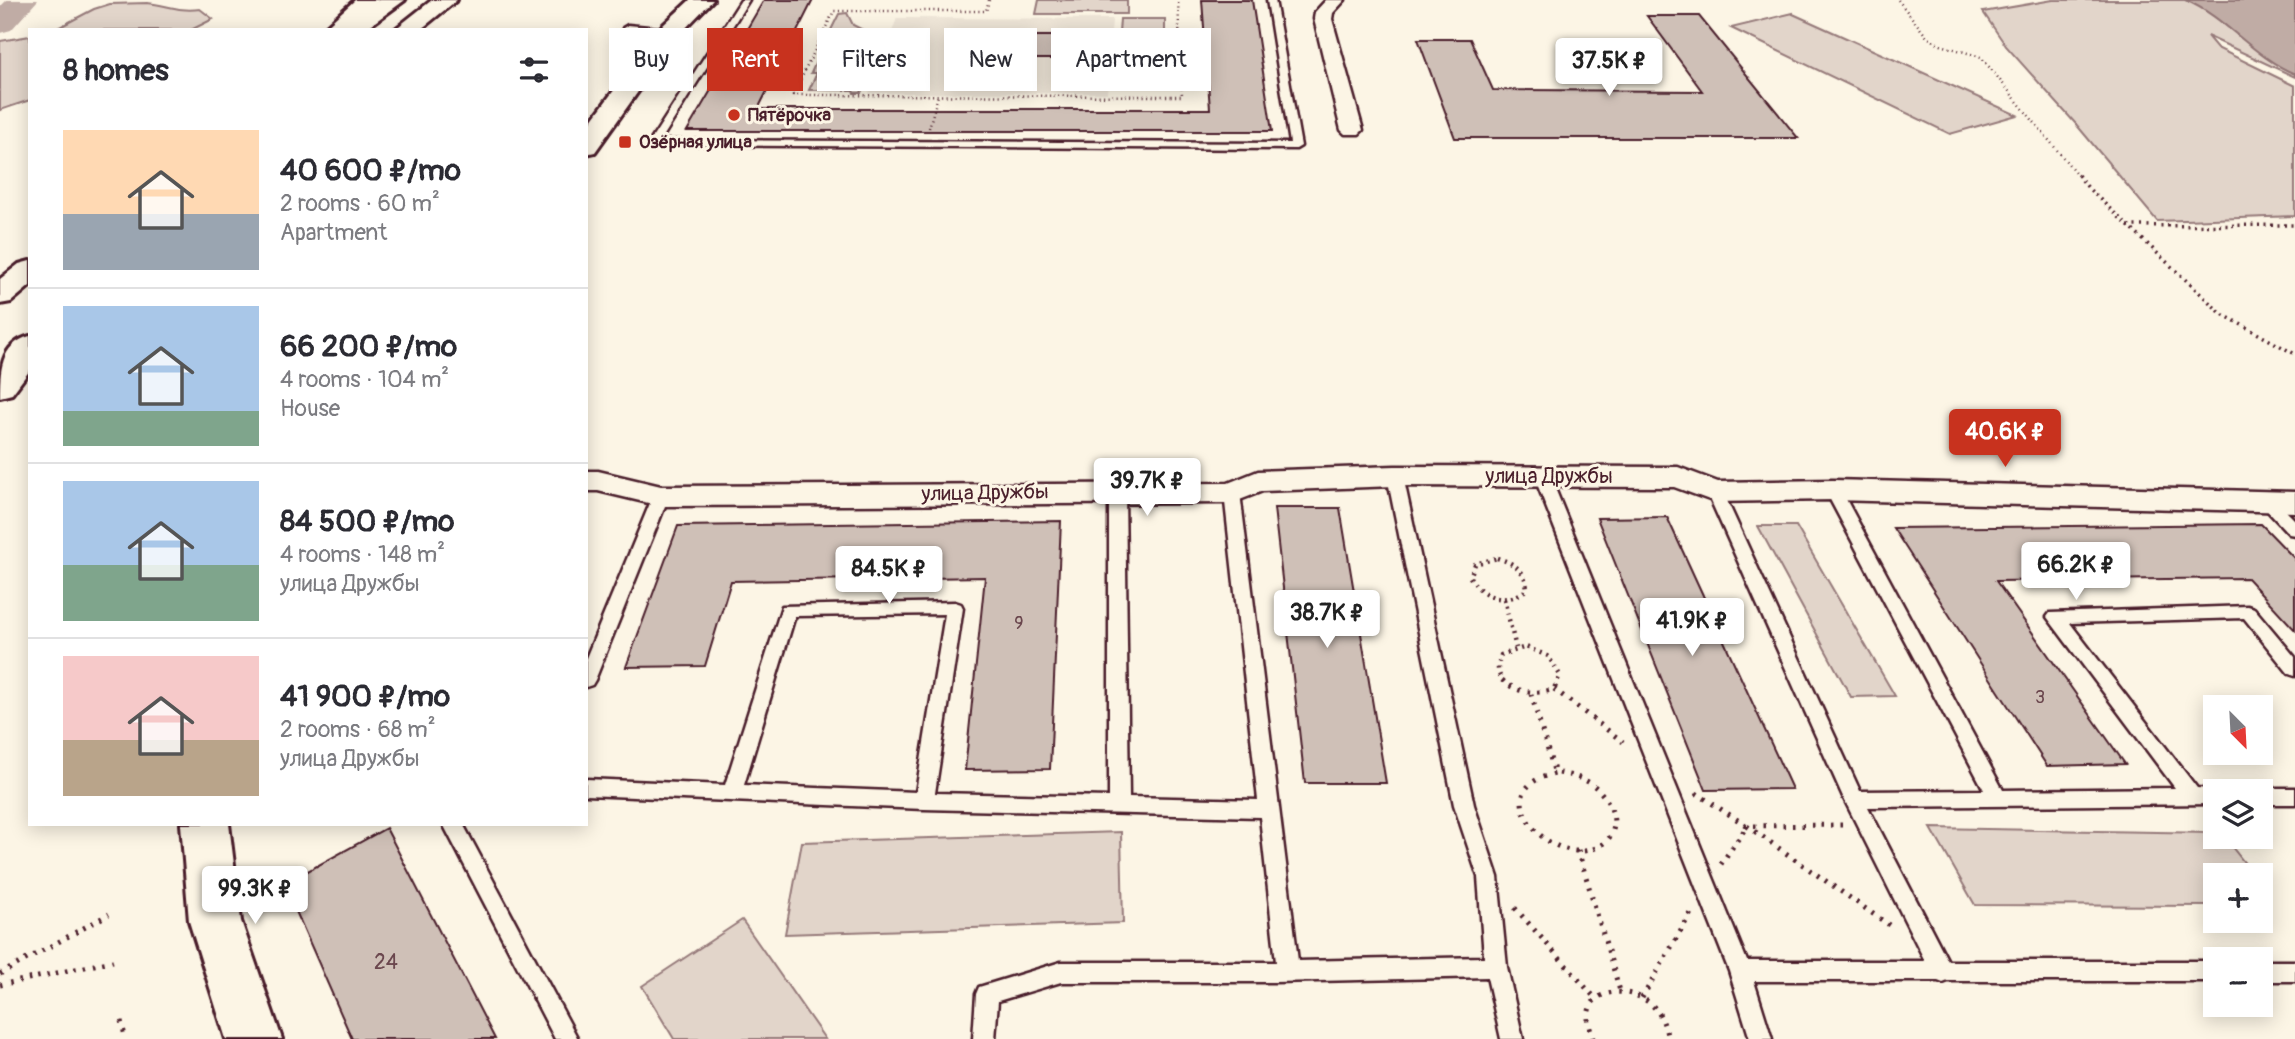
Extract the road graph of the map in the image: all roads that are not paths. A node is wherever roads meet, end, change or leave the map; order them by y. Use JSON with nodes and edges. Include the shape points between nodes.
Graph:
{"nodes":[{"id":1,"x":368,"y":0,"type":"edge"},
{"id":2,"x":394,"y":0,"type":"edge"},
{"id":3,"x":446,"y":0,"type":"edge"},
{"id":4,"x":702,"y":0,"type":"edge"},
{"id":5,"x":746,"y":0,"type":"edge"},
{"id":6,"x":1271,"y":0,"type":"edge"},
{"id":7,"x":1336,"y":0,"type":"edge"},
{"id":8,"x":335,"y":28,"type":"edge"},
{"id":9,"x":351,"y":28,"type":"edge"},
{"id":10,"x":408,"y":28,"type":"edge"},
{"id":11,"x":673,"y":28,"type":"edge"},
{"id":12,"x":626,"y":91,"type":"edge"},
{"id":13,"x":1352,"y":130,"type":"dead end"},
{"id":14,"x":588,"y":143,"type":"edge"},
{"id":15,"x":28,"y":272,"type":"edge"},
{"id":16,"x":0,"y":295,"type":"edge"},
{"id":17,"x":28,"y":349,"type":"edge"},
{"id":18,"x":0,"y":387,"type":"edge"},
{"id":19,"x":1395,"y":476,"type":"junction"},
{"id":20,"x":1542,"y":476,"type":"junction"},
{"id":21,"x":588,"y":481,"type":"edge"},
{"id":22,"x":1833,"y":490,"type":"junction"},
{"id":23,"x":1117,"y":492,"type":"junction"},
{"id":24,"x":1715,"y":492,"type":"junction"},
{"id":25,"x":1233,"y":493,"type":"junction"},
{"id":26,"x":661,"y":496,"type":"junction"},
{"id":27,"x":2281,"y":501,"type":"edge"},
{"id":28,"x":2295,"y":530,"type":"edge"},
{"id":29,"x":2295,"y":669,"type":"edge"},
{"id":30,"x":588,"y":675,"type":"edge"},
{"id":31,"x":588,"y":787,"type":"edge"},
{"id":32,"x":732,"y":792,"type":"junction"},
{"id":33,"x":2192,"y":796,"type":"junction"},
{"id":34,"x":2203,"y":796,"type":"edge"},
{"id":35,"x":2273,"y":796,"type":"edge"},
{"id":36,"x":2295,"y":796,"type":"edge"},
{"id":37,"x":1998,"y":798,"type":"junction"},
{"id":38,"x":1854,"y":799,"type":"junction"},
{"id":39,"x":924,"y":801,"type":"junction"},
{"id":40,"x":1119,"y":804,"type":"junction"},
{"id":41,"x":1269,"y":809,"type":"junction"},
{"id":42,"x":205,"y":826,"type":"edge"},
{"id":43,"x":454,"y":826,"type":"edge"},
{"id":44,"x":1939,"y":965,"type":"junction"},
{"id":45,"x":1496,"y":967,"type":"junction"},
{"id":46,"x":1288,"y":971,"type":"junction"},
{"id":47,"x":1740,"y":971,"type":"junction"},
{"id":48,"x":2203,"y":971,"type":"edge"},
{"id":49,"x":2273,"y":971,"type":"edge"},
{"id":50,"x":2295,"y":971,"type":"edge"},
{"id":51,"x":254,"y":1039,"type":"edge"},
{"id":52,"x":567,"y":1039,"type":"edge"},
{"id":53,"x":984,"y":1039,"type":"edge"},
{"id":54,"x":1512,"y":1039,"type":"edge"},
{"id":55,"x":1761,"y":1039,"type":"edge"}],
"edges":[{"from":1,"to":8,"type":"street"},
{"from":2,"to":9,"type":"street"},
{"from":3,"to":10,"type":"street"},
{"from":4,"to":11,"type":"street"},
{"from":5,"to":6,"type":"lane","via":[[654,144],[1296,146]]},
{"from":7,"to":13,"type":"street","via":[[1323,19]]},
{"from":12,"to":14,"type":"street"},
{"from":15,"to":16,"type":"street"},
{"from":17,"to":18,"type":"street"},
{"from":19,"to":20,"type":"street","name":"улица Дружбы"},
{"from":19,"to":25,"type":"street","name":"улица Дружбы","via":[[1258,481]]},
{"from":19,"to":45,"type":"lane","via":[[1464,805],[1488,877]]},
{"from":20,"to":24,"type":"street","name":"улица Дружбы","via":[[1678,477]]},
{"from":20,"to":47,"type":"lane"},
{"from":21,"to":26,"type":"street","name":"улица Дружбы"},
{"from":22,"to":24,"type":"street"},
{"from":22,"to":27,"type":"street"},
{"from":22,"to":37,"type":"lane"},
{"from":23,"to":25,"type":"street","name":"улица Дружбы"},
{"from":23,"to":26,"type":"street","name":"улица Дружбы"},
{"from":23,"to":40,"type":"lane"},
{"from":24,"to":38,"type":"lane"},
{"from":25,"to":41,"type":"lane"},
{"from":26,"to":30,"type":"lane"},
{"from":27,"to":28,"type":"lane"},
{"from":29,"to":33,"type":"lane","via":[[2248,612],[2056,617]]},
{"from":31,"to":32,"type":"lane"},
{"from":32,"to":39,"type":"lane"},
{"from":32,"to":39,"type":"lane","via":[[788,610],[955,608]]},
{"from":33,"to":34,"type":"lane"},
{"from":33,"to":37,"type":"lane"},
{"from":35,"to":36,"type":"lane"},
{"from":37,"to":38,"type":"lane"},
{"from":38,"to":44,"type":"lane"},
{"from":39,"to":40,"type":"lane"},
{"from":40,"to":41,"type":"lane"},
{"from":41,"to":46,"type":"lane"},
{"from":42,"to":51,"type":"street","via":[[215,921]]},
{"from":43,"to":52,"type":"lane"},
{"from":44,"to":47,"type":"lane"},
{"from":44,"to":48,"type":"lane"},
{"from":45,"to":46,"type":"lane"},
{"from":45,"to":54,"type":"lane"},
{"from":46,"to":53,"type":"lane","via":[[1061,972],[987,994]]},
{"from":47,"to":55,"type":"lane"},
{"from":49,"to":50,"type":"lane"}]}
